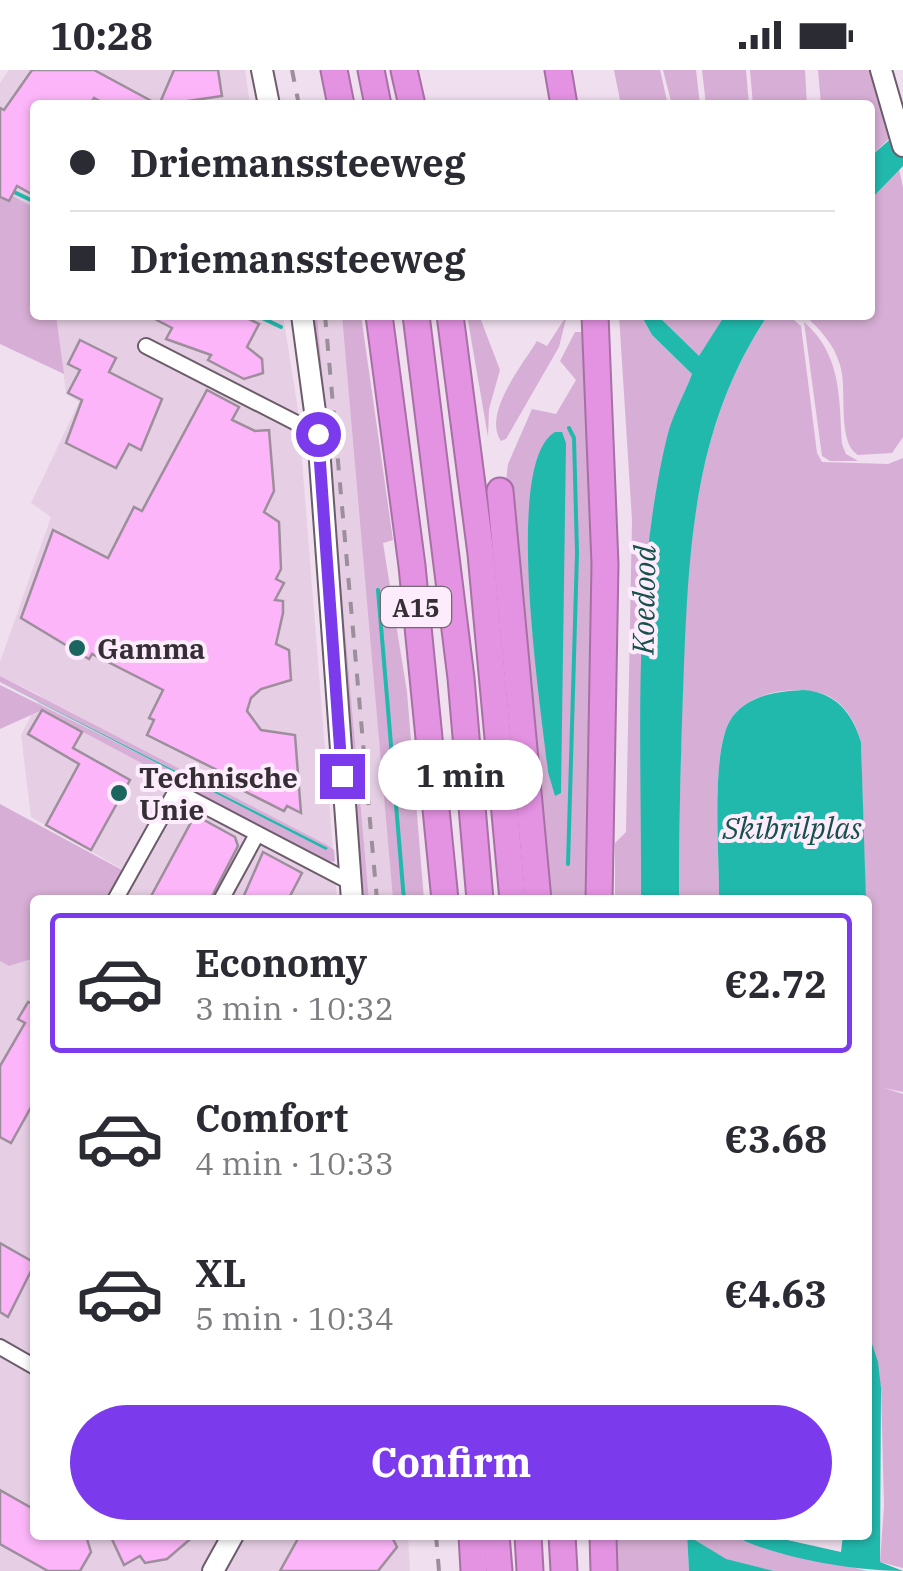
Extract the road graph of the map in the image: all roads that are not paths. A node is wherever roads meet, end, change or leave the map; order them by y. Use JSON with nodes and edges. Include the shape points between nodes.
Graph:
{"nodes":[{"id":1,"x":262,"y":70,"type":"edge"},
{"id":2,"x":334,"y":70,"type":"edge"},
{"id":3,"x":371,"y":70,"type":"edge"},
{"id":4,"x":404,"y":70,"type":"edge"},
{"id":5,"x":558,"y":70,"type":"edge"},
{"id":6,"x":881,"y":70,"type":"edge"},
{"id":7,"x":268,"y":100,"type":"edge"},
{"id":8,"x":340,"y":100,"type":"edge"},
{"id":9,"x":377,"y":100,"type":"edge"},
{"id":10,"x":411,"y":100,"type":"edge"},
{"id":11,"x":563,"y":100,"type":"edge"},
{"id":12,"x":903,"y":146,"type":"edge"},
{"id":13,"x":303,"y":320,"type":"edge"},
{"id":14,"x":380,"y":320,"type":"edge"},
{"id":15,"x":417,"y":320,"type":"edge"},
{"id":16,"x":451,"y":320,"type":"edge"},
{"id":17,"x":595,"y":320,"type":"edge"},
{"id":18,"x":146,"y":346,"type":"dead end"},
{"id":19,"x":318,"y":434,"type":"junction"},
{"id":20,"x":500,"y":490,"type":"dead end"},
{"id":21,"x":258,"y":834,"type":"junction"},
{"id":22,"x":351,"y":891,"type":"edge"},
{"id":23,"x":118,"y":895,"type":"edge"},
{"id":24,"x":224,"y":895,"type":"edge"},
{"id":25,"x":444,"y":895,"type":"edge"},
{"id":26,"x":480,"y":895,"type":"edge"},
{"id":27,"x":514,"y":895,"type":"edge"},
{"id":28,"x":538,"y":895,"type":"edge"},
{"id":29,"x":598,"y":895,"type":"edge"},
{"id":30,"x":0,"y":1347,"type":"edge"},
{"id":31,"x":30,"y":1364,"type":"edge"},
{"id":32,"x":472,"y":1540,"type":"edge"},
{"id":33,"x":496,"y":1540,"type":"edge"},
{"id":34,"x":528,"y":1540,"type":"edge"},
{"id":35,"x":562,"y":1540,"type":"edge"},
{"id":36,"x":603,"y":1540,"type":"edge"},
{"id":37,"x":230,"y":1541,"type":"edge"},
{"id":38,"x":197,"y":1571,"type":"edge"},
{"id":39,"x":212,"y":1571,"type":"edge"},
{"id":40,"x":474,"y":1571,"type":"edge"},
{"id":41,"x":498,"y":1571,"type":"edge"},
{"id":42,"x":530,"y":1571,"type":"edge"},
{"id":43,"x":564,"y":1571,"type":"edge"},
{"id":44,"x":604,"y":1571,"type":"edge"}],
"edges":[{"from":1,"to":7,"type":"main road"},
{"from":2,"to":8,"type":"highway"},
{"from":3,"to":9,"type":"highway"},
{"from":4,"to":10,"type":"highway"},
{"from":5,"to":11,"type":"highway"},
{"from":6,"to":12,"type":"main road"},
{"from":13,"to":19,"type":"main road"},
{"from":14,"to":25,"type":"highway","number":"A15"},
{"from":15,"to":26,"type":"highway","number":"A15","via":[[462,678]]},
{"from":16,"to":27,"type":"highway","number":"A15"},
{"from":17,"to":29,"type":"highway","via":[[605,564]]},
{"from":18,"to":19,"type":"street"},
{"from":19,"to":22,"type":"main road"},
{"from":20,"to":28,"type":"highway"},
{"from":21,"to":22,"type":"street"},
{"from":21,"to":23,"type":"street","via":[[176,790]]},
{"from":21,"to":24,"type":"street"},
{"from":30,"to":31,"type":"street"},
{"from":32,"to":40,"type":"highway"},
{"from":33,"to":41,"type":"highway"},
{"from":34,"to":42,"type":"highway"},
{"from":35,"to":43,"type":"highway"},
{"from":36,"to":44,"type":"highway"},
{"from":37,"to":38,"type":"main road"},
{"from":37,"to":39,"type":"main road"}]}
